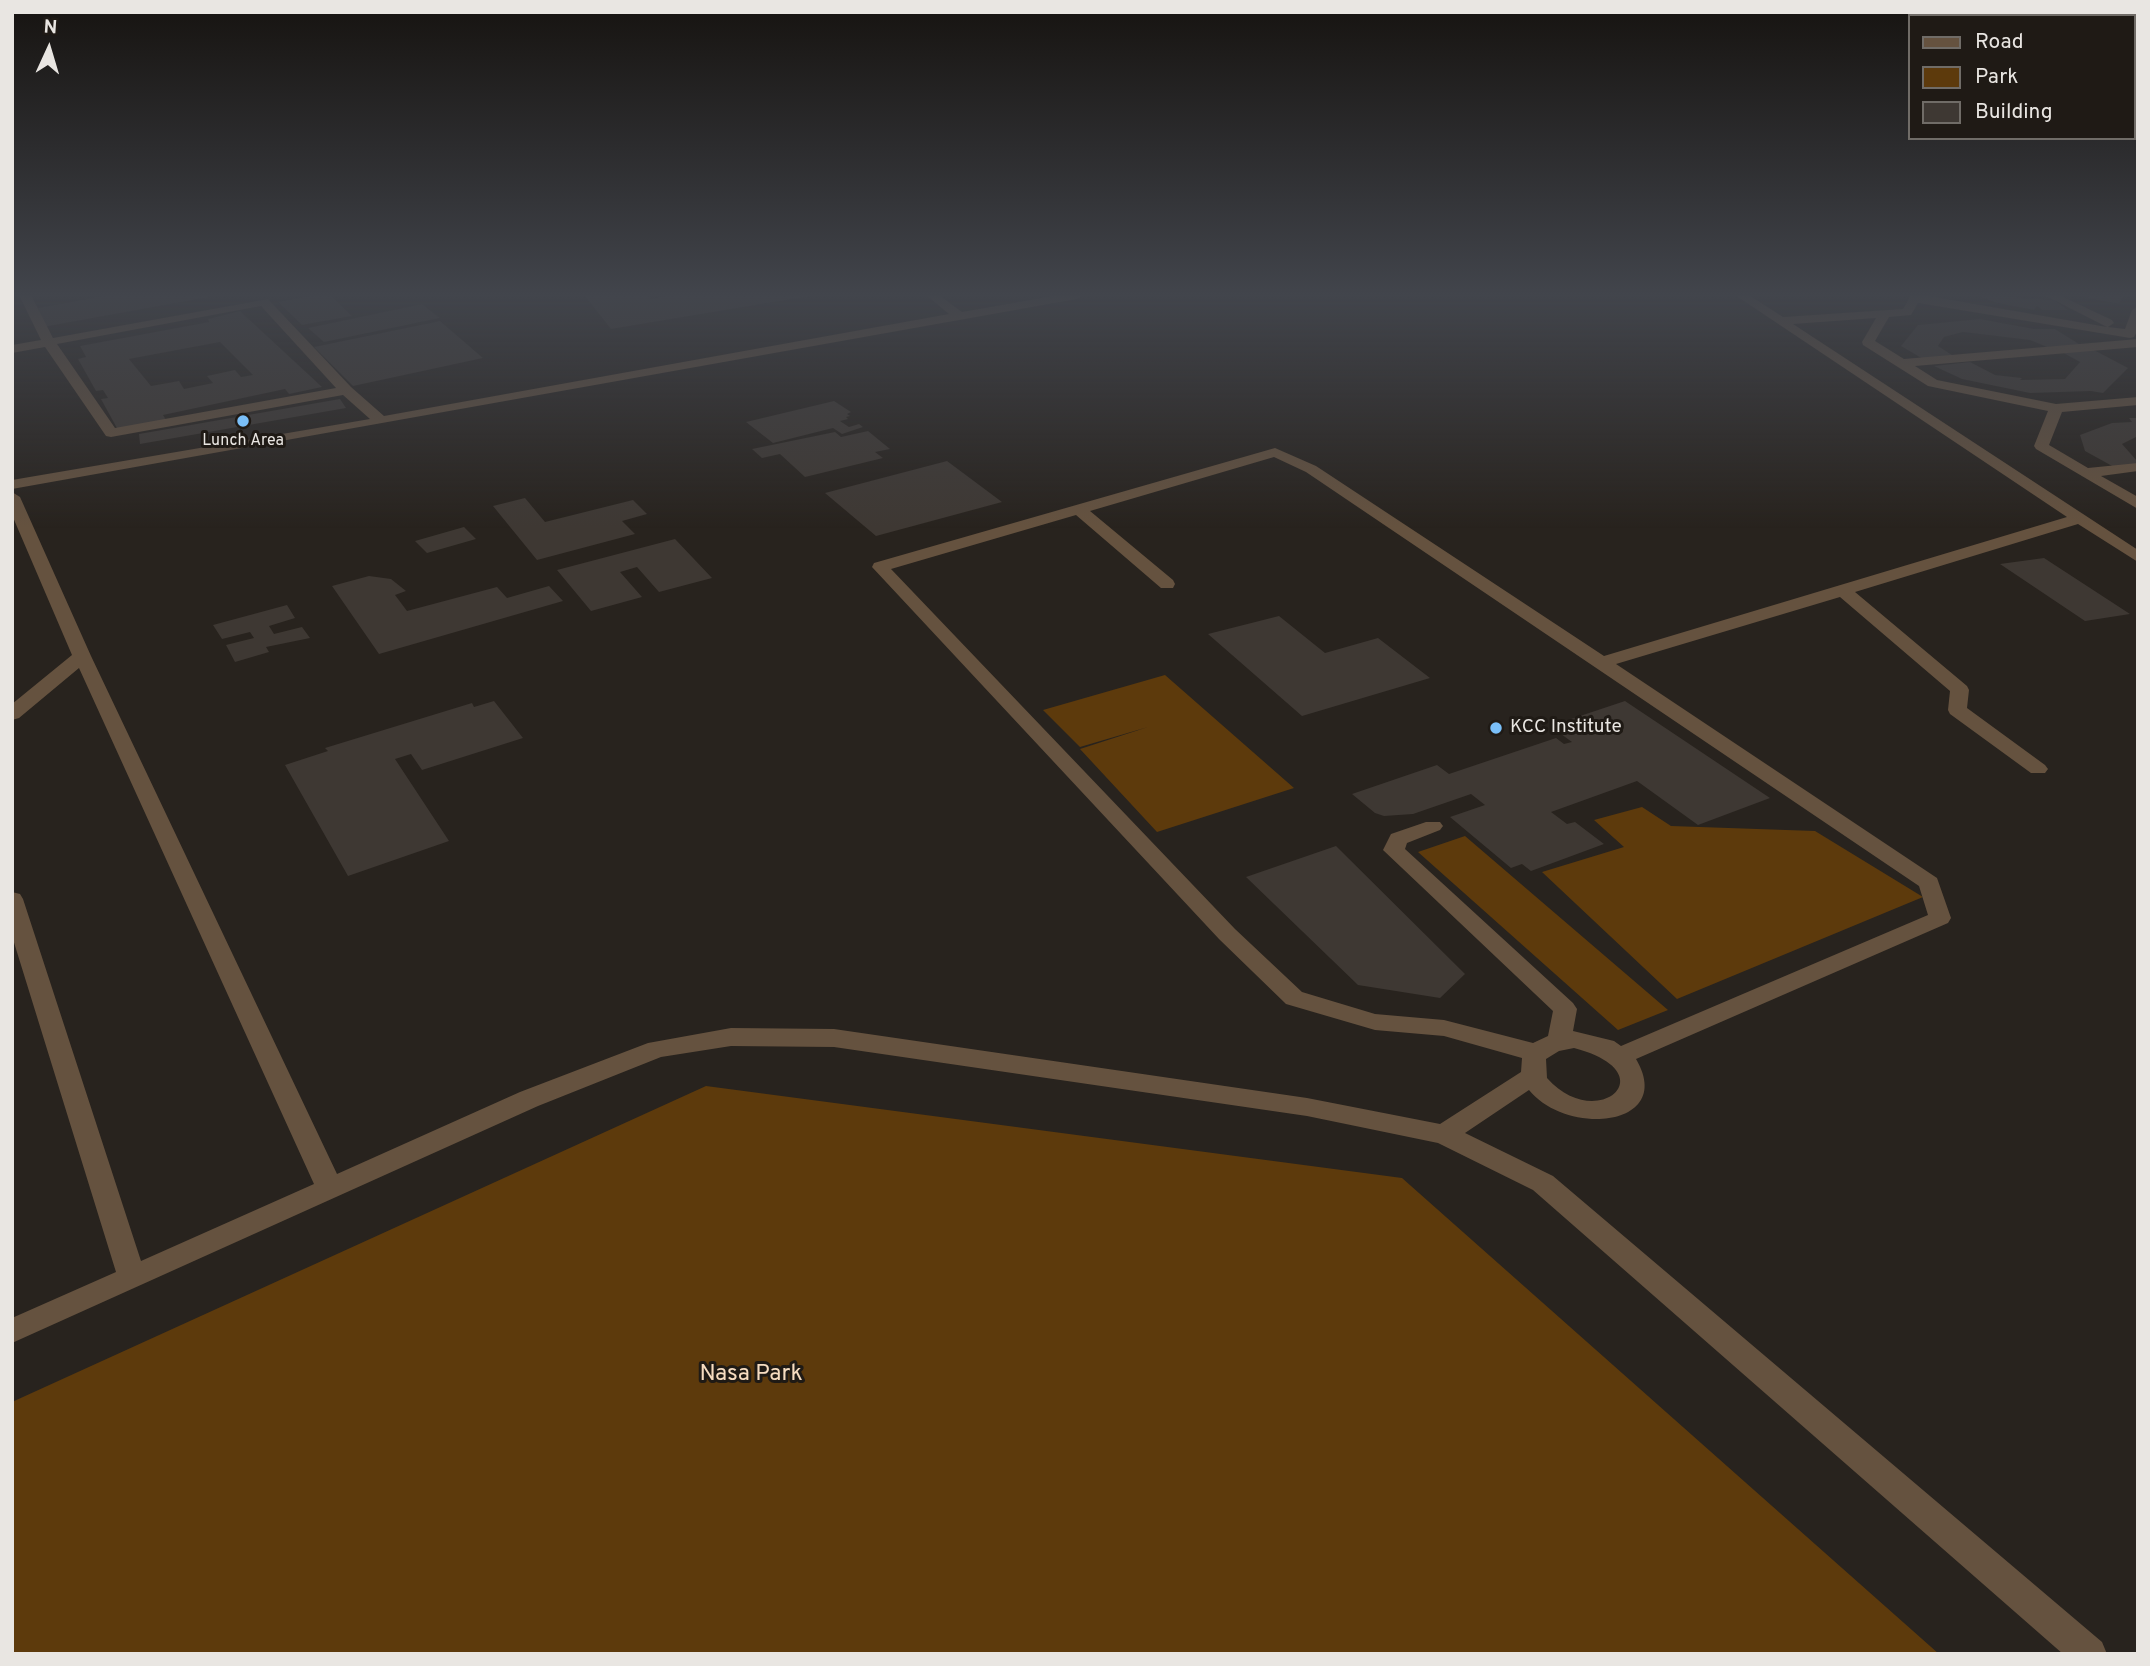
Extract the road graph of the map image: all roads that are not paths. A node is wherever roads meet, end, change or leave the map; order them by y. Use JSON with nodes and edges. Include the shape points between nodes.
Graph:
{"nodes":[{"id":1,"x":70,"y":373,"type":"edge"},
{"id":2,"x":330,"y":373,"type":"edge"},
{"id":3,"x":647,"y":373,"type":"edge"},
{"id":4,"x":1859,"y":373,"type":"edge"},
{"id":5,"x":1917,"y":373,"type":"edge"},
{"id":6,"x":346,"y":390,"type":"junction"},
{"id":7,"x":2138,"y":401,"type":"edge"},
{"id":8,"x":2056,"y":408,"type":"junction"},
{"id":9,"x":381,"y":421,"type":"junction"},
{"id":10,"x":2138,"y":467,"type":"edge"},
{"id":11,"x":2084,"y":473,"type":"junction"},
{"id":12,"x":12,"y":485,"type":"edge"},
{"id":13,"x":12,"y":497,"type":"edge"},
{"id":14,"x":2138,"y":504,"type":"edge"},
{"id":15,"x":1077,"y":509,"type":"junction"},
{"id":16,"x":2078,"y":519,"type":"junction"},
{"id":17,"x":2138,"y":557,"type":"edge"},
{"id":18,"x":1167,"y":584,"type":"dead end"},
{"id":19,"x":1842,"y":590,"type":"junction"},
{"id":20,"x":82,"y":656,"type":"junction"},
{"id":21,"x":1602,"y":663,"type":"junction"},
{"id":22,"x":12,"y":713,"type":"edge"},
{"id":23,"x":2038,"y":769,"type":"dead end"},
{"id":24,"x":1433,"y":826,"type":"dead end"},
{"id":25,"x":12,"y":899,"type":"edge"},
{"id":26,"x":1543,"y":1056,"type":"junction"},
{"id":27,"x":1620,"y":1056,"type":"junction"},
{"id":28,"x":1444,"y":1134,"type":"junction"},
{"id":29,"x":330,"y":1188,"type":"junction"},
{"id":30,"x":132,"y":1277,"type":"junction"},
{"id":31,"x":12,"y":1331,"type":"edge"},
{"id":32,"x":2090,"y":1654,"type":"edge"}],
"edges":[{"from":1,"to":6,"type":"street","via":[[111,433]]},
{"from":2,"to":6,"type":"street"},
{"from":3,"to":9,"type":"street"},
{"from":4,"to":16,"type":"street"},
{"from":5,"to":8,"type":"street","via":[[1933,383]]},
{"from":6,"to":9,"type":"street"},
{"from":7,"to":8,"type":"street"},
{"from":8,"to":11,"type":"street","via":[[2041,446]]},
{"from":9,"to":12,"type":"street"},
{"from":10,"to":11,"type":"street"},
{"from":11,"to":14,"type":"street"},
{"from":13,"to":20,"type":"street"},
{"from":15,"to":18,"type":"street"},
{"from":15,"to":21,"type":"street","via":[[1275,452],[1311,469]]},
{"from":15,"to":26,"type":"street","via":[[880,567],[1227,934],[1294,998],[1375,1022],[1444,1028]]},
{"from":16,"to":17,"type":"street"},
{"from":16,"to":19,"type":"street"},
{"from":19,"to":21,"type":"street"},
{"from":19,"to":23,"type":"street","via":[[1960,690],[1957,710]]},
{"from":20,"to":22,"type":"street"},
{"from":20,"to":29,"type":"street"},
{"from":21,"to":27,"type":"street","via":[[1929,883],[1940,918]]},
{"from":24,"to":26,"type":"street","via":[[1398,839],[1394,850],[1565,1009]]},
{"from":25,"to":30,"type":"street"},
{"from":26,"to":27,"type":"street","via":[[1591,1042]]},
{"from":26,"to":27,"type":"street","via":[[1540,1086],[1552,1097],[1584,1110],[1601,1111],[1628,1100],[1634,1091],[1635,1079]]},
{"from":26,"to":28,"type":"street"},
{"from":28,"to":29,"type":"street","via":[[1307,1107],[834,1038],[731,1037],[657,1049],[529,1099]]},
{"from":28,"to":32,"type":"street","via":[[1543,1183]]},
{"from":29,"to":30,"type":"street"},
{"from":30,"to":31,"type":"street"}]}
